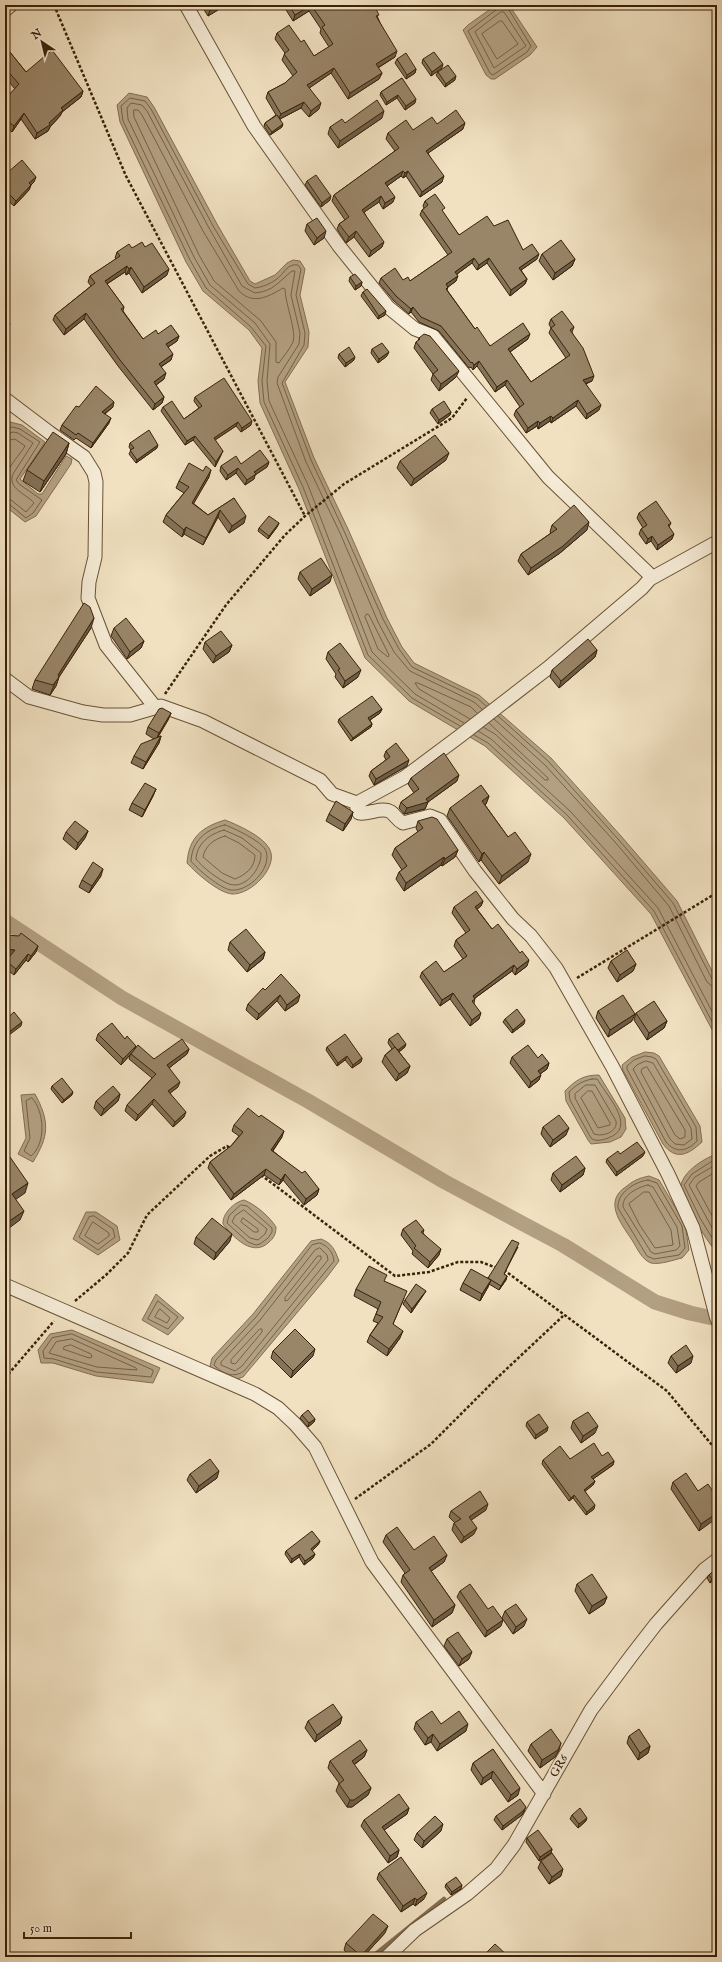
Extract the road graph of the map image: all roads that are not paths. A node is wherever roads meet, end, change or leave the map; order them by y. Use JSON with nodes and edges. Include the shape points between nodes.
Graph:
{"nodes":[{"id":1,"x":11,"y":5,"type":"edge"},
{"id":2,"x":186,"y":5,"type":"edge"},
{"id":3,"x":5,"y":10,"type":"edge"},
{"id":4,"x":5,"y":399,"type":"edge"},
{"id":5,"x":717,"y":542,"type":"edge"},
{"id":6,"x":650,"y":579,"type":"junction"},
{"id":7,"x":5,"y":679,"type":"edge"},
{"id":8,"x":155,"y":707,"type":"junction"},
{"id":9,"x":357,"y":803,"type":"junction"},
{"id":10,"x":5,"y":1285,"type":"edge"},
{"id":11,"x":717,"y":1320,"type":"edge"},
{"id":12,"x":717,"y":1560,"type":"edge"},
{"id":13,"x":544,"y":1794,"type":"junction"},
{"id":14,"x":387,"y":1957,"type":"edge"}],
"edges":[{"from":1,"to":3,"type":"street"},
{"from":2,"to":6,"type":"street","via":[[254,126],[339,246],[388,307],[415,329],[433,336],[548,477],[646,570]]},
{"from":4,"to":8,"type":"street","via":[[84,457],[94,473],[95,557],[88,598],[106,645]]},
{"from":5,"to":6,"type":"street"},
{"from":6,"to":9,"type":"street","via":[[510,698],[405,777]]},
{"from":7,"to":8,"type":"street","via":[[29,697],[83,712],[130,715]]},
{"from":8,"to":9,"type":"street","via":[[161,706],[202,722],[320,780],[332,794]]},
{"from":9,"to":11,"type":"street","via":[[359,813],[383,810],[391,812],[403,822],[430,816],[440,820],[474,871],[513,919],[532,936],[556,968],[612,1066],[693,1228]]},
{"from":10,"to":13,"type":"street","via":[[255,1394],[278,1408],[295,1424],[315,1447],[372,1562]]},
{"from":12,"to":13,"type":"street","name":"GR6","via":[[690,1585],[632,1655],[591,1710]]},
{"from":13,"to":14,"type":"street","name":"GR6","via":[[514,1845],[496,1869],[467,1894],[415,1930]]}]}
